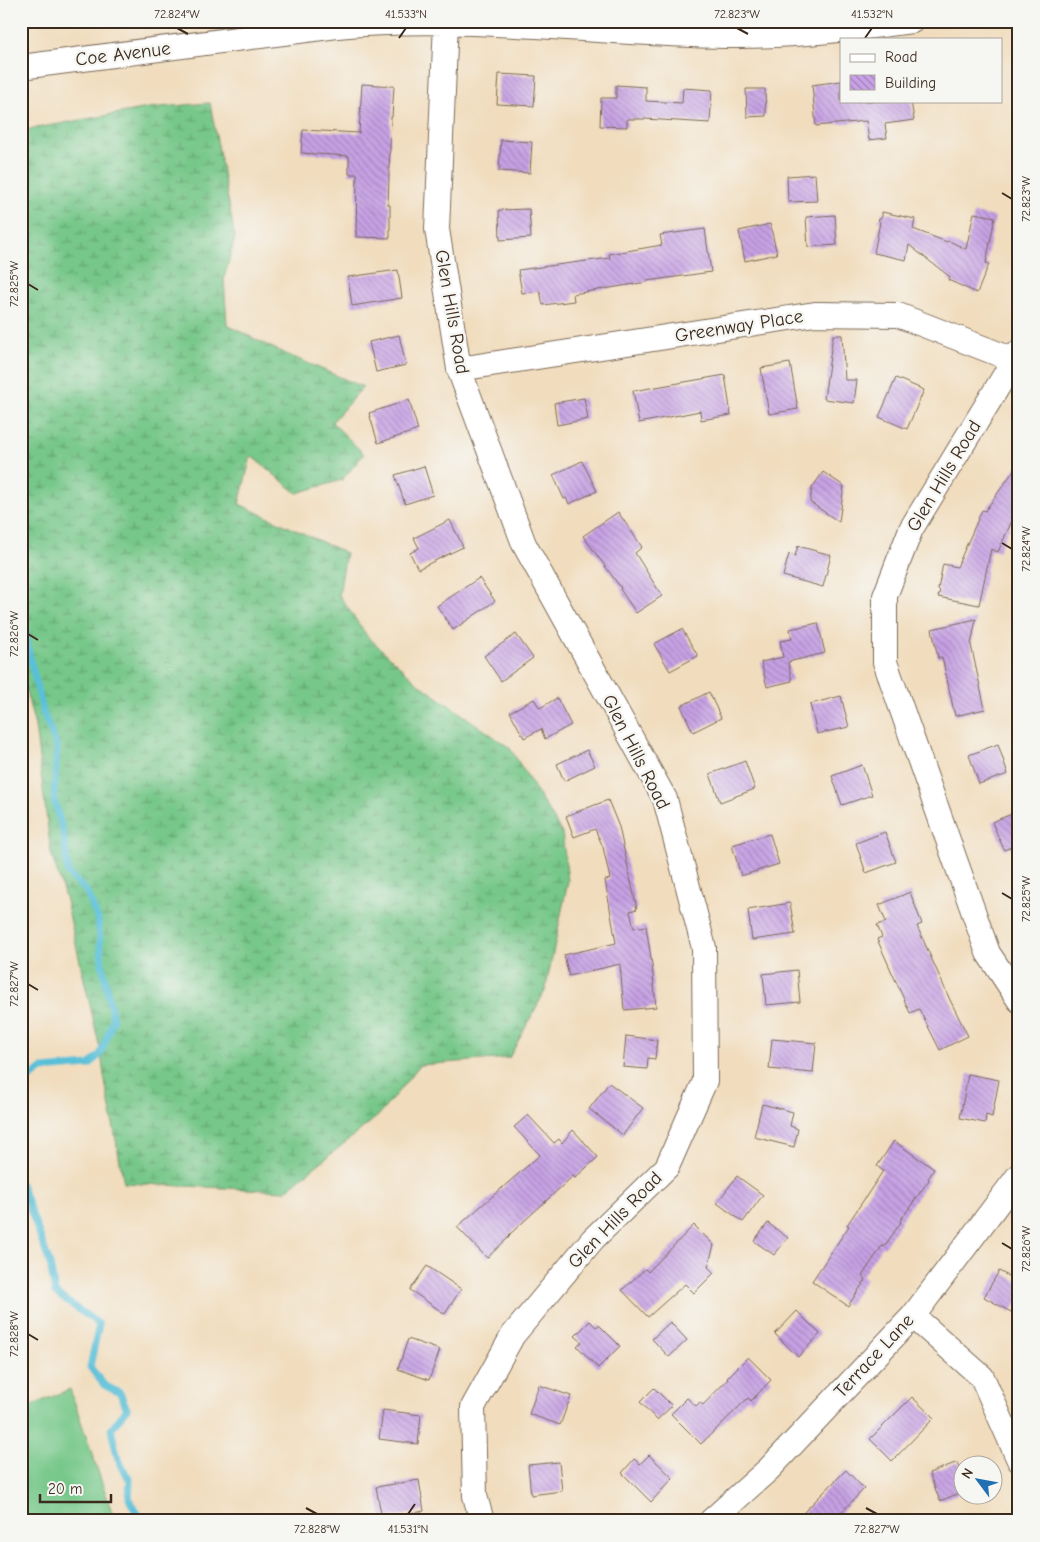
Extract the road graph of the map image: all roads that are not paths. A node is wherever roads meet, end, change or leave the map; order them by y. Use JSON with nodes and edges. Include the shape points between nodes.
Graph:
{"nodes":[{"id":1,"x":912,"y":21,"type":"edge"},
{"id":2,"x":377,"y":22,"type":"edge"},
{"id":3,"x":446,"y":22,"type":"edge"},
{"id":4,"x":21,"y":67,"type":"edge"},
{"id":5,"x":1016,"y":356,"type":"edge"},
{"id":6,"x":459,"y":369,"type":"junction"},
{"id":7,"x":1019,"y":1000,"type":"edge"},
{"id":8,"x":1019,"y":1175,"type":"edge"},
{"id":9,"x":912,"y":1316,"type":"junction"},
{"id":10,"x":1019,"y":1460,"type":"edge"},
{"id":11,"x":482,"y":1521,"type":"edge"},
{"id":12,"x":711,"y":1521,"type":"edge"}],
"edges":[{"from":1,"to":3,"type":"street","name":"Coe Avenue","via":[[776,36]]},
{"from":2,"to":3,"type":"street","name":"Coe Avenue"},
{"from":2,"to":4,"type":"street","name":"Coe Avenue"},
{"from":3,"to":6,"type":"street","name":"Glen Hills Road","via":[[437,229]]},
{"from":5,"to":6,"type":"street","name":"Greenway Place","via":[[898,316],[815,314]]},
{"from":5,"to":7,"type":"street","name":"Glen Hills Road","via":[[911,529],[885,596],[885,615],[886,662],[892,681],[988,953]]},
{"from":6,"to":11,"type":"street","name":"Glen Hills Road","via":[[524,544],[664,799],[704,948],[705,1081],[667,1166],[593,1239],[513,1335],[473,1407],[475,1496]]},
{"from":8,"to":9,"type":"street","name":"Terrace Lane"},
{"from":9,"to":10,"type":"street","via":[[982,1377]]},
{"from":9,"to":12,"type":"street","name":"Terrace Lane","via":[[769,1469]]}]}
